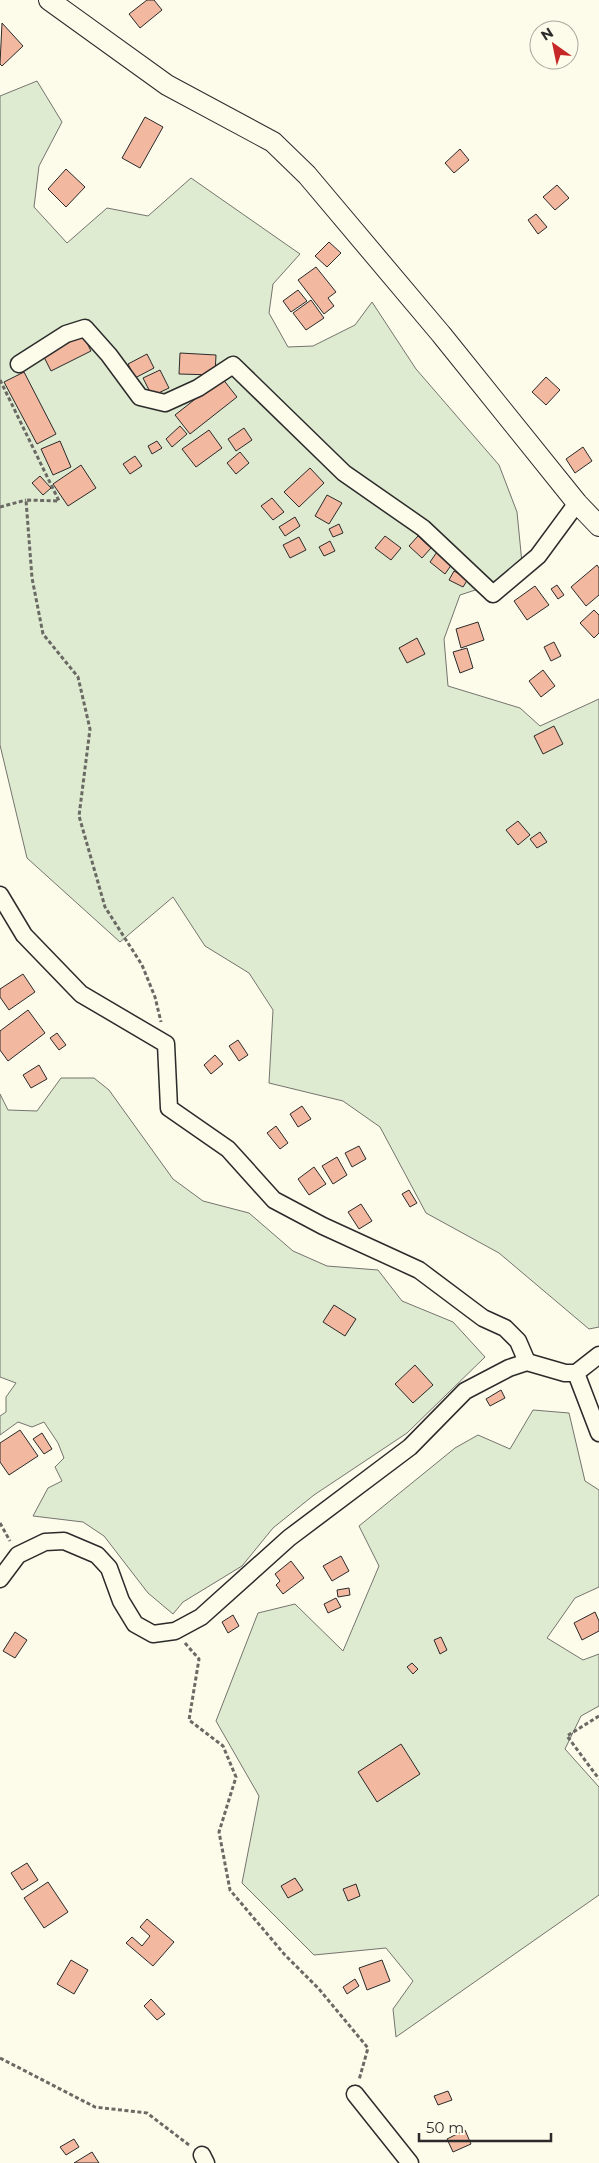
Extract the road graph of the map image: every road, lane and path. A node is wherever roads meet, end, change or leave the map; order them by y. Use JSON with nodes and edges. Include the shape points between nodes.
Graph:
{"nodes":[{"id":1,"x":49,"y":0,"type":"edge"},
{"id":2,"x":19,"y":364,"type":"dead end"},
{"id":3,"x":0,"y":380,"type":"edge"},
{"id":4,"x":26,"y":500,"type":"junction"},
{"id":5,"x":577,"y":503,"type":"junction"},
{"id":6,"x":0,"y":507,"type":"edge"},
{"id":7,"x":599,"y":526,"type":"edge"},
{"id":8,"x":0,"y":894,"type":"edge"},
{"id":9,"x":166,"y":1044,"type":"junction"},
{"id":10,"x":599,"y":1355,"type":"edge"},
{"id":11,"x":527,"y":1362,"type":"junction"},
{"id":12,"x":576,"y":1373,"type":"junction"},
{"id":13,"x":599,"y":1433,"type":"edge"},
{"id":14,"x":0,"y":1579,"type":"edge"},
{"id":15,"x":175,"y":1631,"type":"junction"},
{"id":16,"x":599,"y":1716,"type":"edge"},
{"id":17,"x":599,"y":1779,"type":"edge"},
{"id":18,"x":0,"y":2058,"type":"edge"},
{"id":19,"x":356,"y":2094,"type":"joint"},
{"id":20,"x":204,"y":2159,"type":"edge"},
{"id":21,"x":410,"y":2163,"type":"edge"}],
"edges":[{"from":1,"to":5,"type":"street","via":[[167,86],[273,142],[307,175],[410,296]]},
{"from":2,"to":5,"type":"street","via":[[66,334],[84,328],[140,397],[164,403],[198,388],[233,365],[344,474],[423,528],[493,594],[538,556]]},
{"from":3,"to":4,"type":"path","via":[[59,501]]},
{"from":4,"to":6,"type":"path"},
{"from":4,"to":9,"type":"path","via":[[32,578],[43,634],[78,677],[90,729],[79,816],[105,907],[142,965],[155,997]]},
{"from":5,"to":7,"type":"street"},
{"from":8,"to":9,"type":"street","via":[[24,935],[81,994]]},
{"from":9,"to":11,"type":"street","via":[[169,1108],[228,1149],[274,1200],[419,1270],[483,1318],[505,1328],[518,1341]]},
{"from":10,"to":12,"type":"street"},
{"from":11,"to":12,"type":"street"},
{"from":11,"to":15,"type":"street","via":[[465,1391],[410,1447],[289,1538],[201,1617]]},
{"from":12,"to":13,"type":"street"},
{"from":14,"to":15,"type":"street","via":[[18,1554],[45,1542],[64,1541],[98,1555],[109,1568],[121,1601],[135,1624],[153,1634]]},
{"from":15,"to":19,"type":"path","via":[[199,1659],[188,1720],[223,1746],[236,1777],[219,1832],[230,1890],[368,2048]]},
{"from":16,"to":17,"type":"path","via":[[567,1736]]},
{"from":18,"to":20,"type":"path","via":[[95,2107],[147,2113]]},
{"from":19,"to":21,"type":"street"}]}
